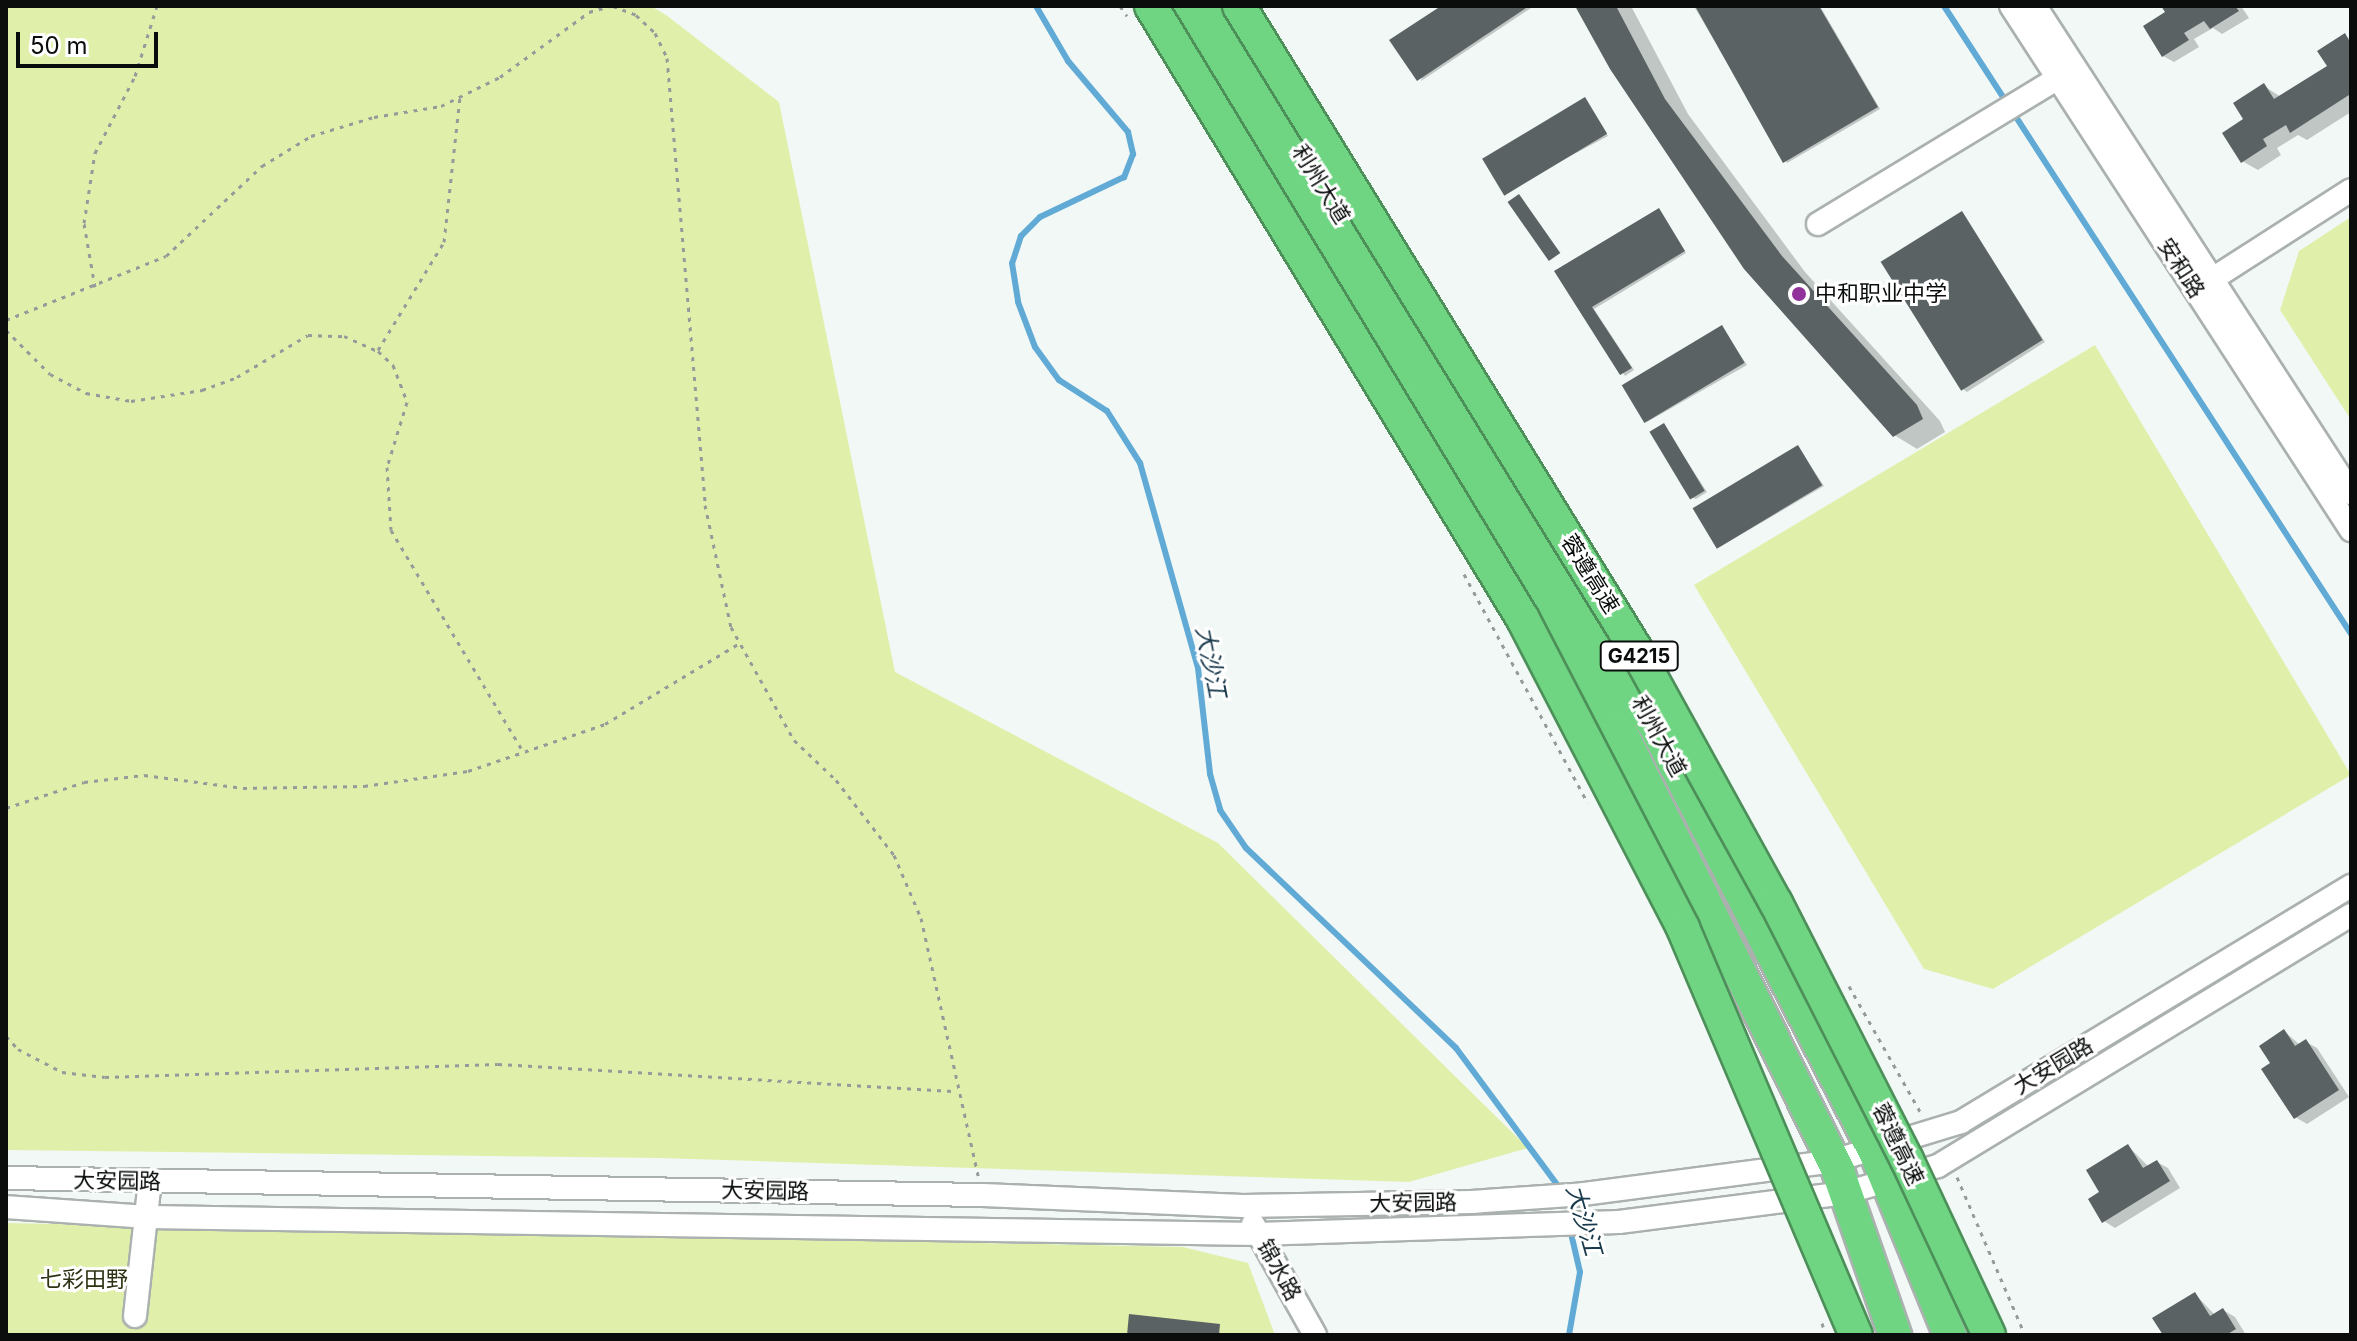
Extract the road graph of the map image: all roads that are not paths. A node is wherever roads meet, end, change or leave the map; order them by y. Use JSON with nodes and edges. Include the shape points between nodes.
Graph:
{"nodes":[{"id":1,"x":1178,"y":6,"type":"edge"},
{"id":2,"x":1208,"y":6,"type":"edge"},
{"id":3,"x":1239,"y":6,"type":"edge"},
{"id":4,"x":2011,"y":6,"type":"edge"},
{"id":5,"x":2035,"y":6,"type":"edge"},
{"id":6,"x":1140,"y":13,"type":"edge"},
{"id":7,"x":2058,"y":78,"type":"junction"},
{"id":8,"x":2351,"y":190,"type":"edge"},
{"id":9,"x":1818,"y":224,"type":"dead end"},
{"id":10,"x":2204,"y":285,"type":"junction"},
{"id":11,"x":2351,"y":493,"type":"edge"},
{"id":12,"x":2351,"y":530,"type":"edge"},
{"id":13,"x":2351,"y":886,"type":"edge"},
{"id":14,"x":2351,"y":915,"type":"edge"},
{"id":15,"x":1873,"y":1150,"type":"junction"},
{"id":16,"x":1833,"y":1161,"type":"junction"},
{"id":17,"x":6,"y":1178,"type":"edge"},
{"id":18,"x":150,"y":1181,"type":"junction"},
{"id":19,"x":1887,"y":1181,"type":"junction"},
{"id":20,"x":1845,"y":1193,"type":"junction"},
{"id":21,"x":1243,"y":1206,"type":"junction"},
{"id":22,"x":6,"y":1207,"type":"edge"},
{"id":23,"x":148,"y":1217,"type":"junction"},
{"id":24,"x":1258,"y":1234,"type":"junction"},
{"id":25,"x":135,"y":1316,"type":"dead end"},
{"id":26,"x":1315,"y":1335,"type":"edge"},
{"id":27,"x":1856,"y":1335,"type":"edge"},
{"id":28,"x":1895,"y":1335,"type":"edge"},
{"id":29,"x":1950,"y":1335,"type":"edge"},
{"id":30,"x":1989,"y":1335,"type":"edge"}],
"edges":[{"from":1,"to":16,"type":"highway","name":"利州大道","via":[[1618,727]]},
{"from":2,"to":15,"type":"highway","name":"利州大道","via":[[1656,728]]},
{"from":3,"to":30,"type":"highway","name":"蓉遵高速","number":"G4215","bridge":true,"via":[[1635,648],[1776,903]]},
{"from":4,"to":7,"type":"street","name":"安和路"},
{"from":5,"to":10,"type":"street","name":"安和路"},
{"from":6,"to":27,"type":"highway","bridge":true,"via":[[1523,619],[1683,928]]},
{"from":7,"to":9,"type":"street"},
{"from":7,"to":10,"type":"street","name":"安和路"},
{"from":8,"to":10,"type":"street"},
{"from":10,"to":11,"type":"street","name":"安和路"},
{"from":10,"to":12,"type":"street","name":"安和路"},
{"from":13,"to":15,"type":"street","name":"大安园路","via":[[1961,1122]]},
{"from":14,"to":19,"type":"street","via":[[1985,1140],[1938,1166]]},
{"from":15,"to":16,"type":"street","name":"大安园路"},
{"from":15,"to":19,"type":"highway","name":"利州大道"},
{"from":16,"to":20,"type":"highway","name":"利州大道"},
{"from":16,"to":21,"type":"street","name":"大安园路","via":[[1524,1199]]},
{"from":17,"to":18,"type":"street","name":"大安园路"},
{"from":18,"to":21,"type":"street","name":"大安园路","via":[[983,1195]]},
{"from":18,"to":23,"type":"street"},
{"from":19,"to":20,"type":"street"},
{"from":19,"to":29,"type":"highway","name":"利州大道"},
{"from":20,"to":24,"type":"street","via":[[1586,1226]]},
{"from":20,"to":28,"type":"highway","name":"利州大道"},
{"from":21,"to":24,"type":"street","name":"锦水路"},
{"from":22,"to":23,"type":"street"},
{"from":23,"to":24,"type":"street"},
{"from":23,"to":25,"type":"street"},
{"from":24,"to":26,"type":"street","name":"锦水路"}]}
